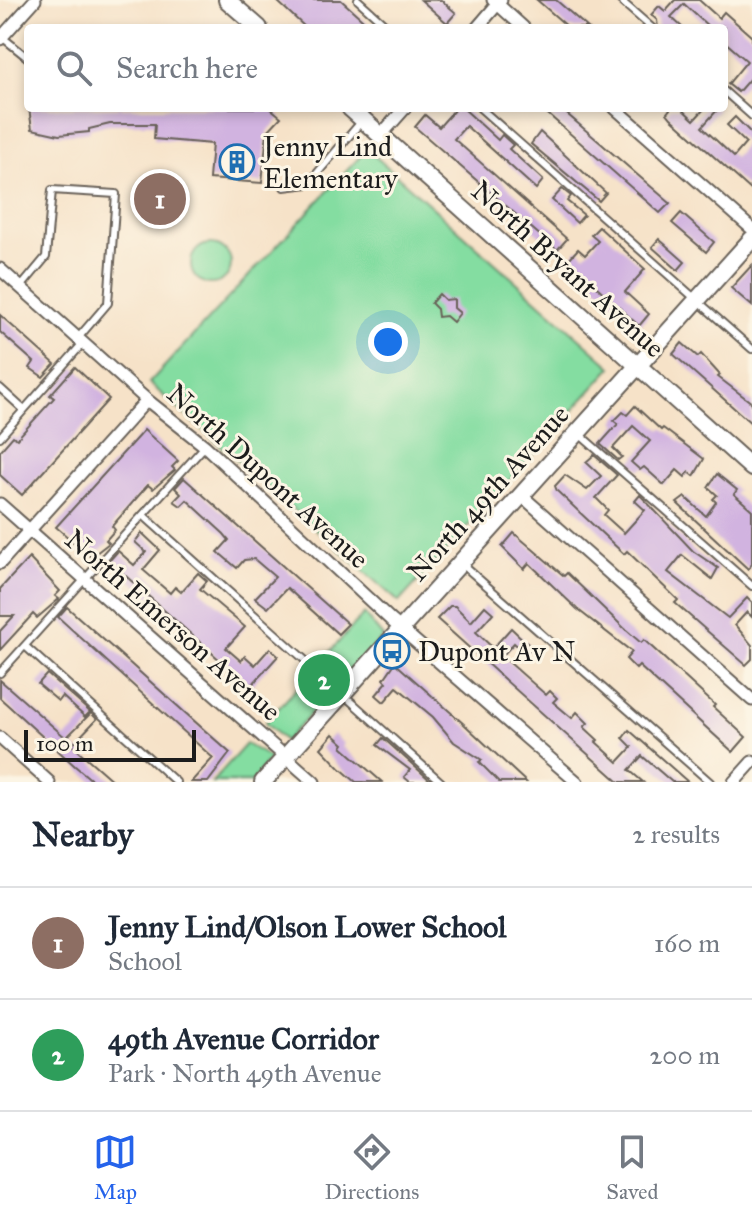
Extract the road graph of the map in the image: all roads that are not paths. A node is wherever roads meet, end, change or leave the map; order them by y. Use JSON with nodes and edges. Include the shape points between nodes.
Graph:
{"nodes":[{"id":1,"x":35,"y":0,"type":"edge"},
{"id":2,"x":227,"y":0,"type":"edge"},
{"id":3,"x":358,"y":0,"type":"edge"},
{"id":4,"x":620,"y":0,"type":"edge"},
{"id":5,"x":497,"y":1,"type":"edge"},
{"id":6,"x":254,"y":24,"type":"edge"},
{"id":7,"x":385,"y":24,"type":"edge"},
{"id":8,"x":480,"y":24,"type":"edge"},
{"id":9,"x":520,"y":24,"type":"edge"},
{"id":10,"x":647,"y":24,"type":"edge"},
{"id":11,"x":1,"y":37,"type":"edge"},
{"id":12,"x":24,"y":55,"type":"edge"},
{"id":13,"x":728,"y":95,"type":"edge"},
{"id":14,"x":401,"y":112,"type":"edge"},
{"id":15,"x":484,"y":112,"type":"edge"},
{"id":16,"x":620,"y":112,"type":"edge"},
{"id":17,"x":356,"y":114,"type":"edge"},
{"id":18,"x":752,"y":116,"type":"edge"},
{"id":19,"x":381,"y":135,"type":"junction"},
{"id":20,"x":284,"y":187,"type":"dead end"},
{"id":21,"x":752,"y":229,"type":"edge"},
{"id":22,"x":752,"y":239,"type":"edge"},
{"id":23,"x":0,"y":269,"type":"edge"},
{"id":24,"x":21,"y":287,"type":"junction"},
{"id":25,"x":696,"y":300,"type":"junction"},
{"id":26,"x":81,"y":340,"type":"junction"},
{"id":27,"x":752,"y":349,"type":"edge"},
{"id":28,"x":638,"y":366,"type":"junction"},
{"id":29,"x":0,"y":388,"type":"edge"},
{"id":30,"x":147,"y":400,"type":"junction"},
{"id":31,"x":23,"y":409,"type":"junction"},
{"id":32,"x":578,"y":433,"type":"junction"},
{"id":33,"x":0,"y":437,"type":"edge"},
{"id":34,"x":205,"y":446,"type":"junction"},
{"id":35,"x":752,"y":468,"type":"edge"},
{"id":36,"x":521,"y":495,"type":"junction"},
{"id":37,"x":0,"y":504,"type":"edge"},
{"id":38,"x":143,"y":515,"type":"junction"},
{"id":39,"x":29,"y":530,"type":"junction"},
{"id":40,"x":0,"y":563,"type":"edge"},
{"id":41,"x":460,"y":563,"type":"junction"},
{"id":42,"x":85,"y":579,"type":"junction"},
{"id":43,"x":752,"y":586,"type":"edge"},
{"id":44,"x":401,"y":629,"type":"junction"},
{"id":45,"x":25,"y":646,"type":"junction"},
{"id":46,"x":0,"y":673,"type":"edge"},
{"id":47,"x":342,"y":695,"type":"junction"},
{"id":48,"x":752,"y":700,"type":"edge"},
{"id":49,"x":0,"y":738,"type":"edge"},
{"id":50,"x":286,"y":758,"type":"junction"},
{"id":51,"x":752,"y":762,"type":"edge"},
{"id":52,"x":49,"y":782,"type":"edge"},
{"id":53,"x":176,"y":782,"type":"edge"},
{"id":54,"x":263,"y":782,"type":"edge"},
{"id":55,"x":314,"y":782,"type":"edge"},
{"id":56,"x":441,"y":782,"type":"edge"},
{"id":57,"x":577,"y":782,"type":"edge"},
{"id":58,"x":710,"y":782,"type":"edge"},
{"id":59,"x":734,"y":782,"type":"edge"}],
"edges":[{"from":1,"to":11,"type":"street"},
{"from":2,"to":6,"type":"street"},
{"from":3,"to":7,"type":"lane"},
{"from":4,"to":10,"type":"lane"},
{"from":5,"to":8,"type":"street"},
{"from":5,"to":9,"type":"street"},
{"from":11,"to":12,"type":"lane"},
{"from":13,"to":18,"type":"lane"},
{"from":14,"to":19,"type":"street"},
{"from":15,"to":25,"type":"lane"},
{"from":16,"to":21,"type":"street"},
{"from":17,"to":19,"type":"street","name":"North Bryant Avenue"},
{"from":17,"to":20,"type":"lane","via":[[308,184]]},
{"from":19,"to":28,"type":"street","name":"North Bryant Avenue"},
{"from":22,"to":25,"type":"street","name":"North 49th Avenue"},
{"from":23,"to":24,"type":"street","name":"North Dupont Avenue"},
{"from":24,"to":26,"type":"street","name":"North Dupont Avenue"},
{"from":24,"to":26,"type":"lane","via":[[46,257],[52,190],[116,194],[108,303]]},
{"from":25,"to":27,"type":"lane"},
{"from":25,"to":28,"type":"street","name":"North 49th Avenue"},
{"from":26,"to":30,"type":"street","name":"North Dupont Avenue"},
{"from":26,"to":31,"type":"lane"},
{"from":28,"to":32,"type":"street","name":"North 49th Avenue"},
{"from":28,"to":35,"type":"street","name":"North Bryant Avenue"},
{"from":29,"to":31,"type":"lane"},
{"from":30,"to":34,"type":"street","name":"North Dupont Avenue"},
{"from":30,"to":39,"type":"street"},
{"from":31,"to":33,"type":"lane"},
{"from":32,"to":36,"type":"street","name":"North 49th Avenue"},
{"from":32,"to":43,"type":"lane"},
{"from":34,"to":38,"type":"lane"},
{"from":34,"to":44,"type":"street","name":"North Dupont Avenue"},
{"from":36,"to":41,"type":"street","name":"North 49th Avenue"},
{"from":36,"to":48,"type":"street"},
{"from":37,"to":39,"type":"street","name":"North Emerson Avenue"},
{"from":38,"to":42,"type":"lane"},
{"from":38,"to":47,"type":"lane"},
{"from":39,"to":40,"type":"street"},
{"from":39,"to":42,"type":"street","name":"North Emerson Avenue"},
{"from":41,"to":44,"type":"street","name":"North 49th Avenue"},
{"from":41,"to":58,"type":"lane"},
{"from":42,"to":45,"type":"lane"},
{"from":42,"to":50,"type":"street","name":"North Emerson Avenue"},
{"from":44,"to":47,"type":"street","name":"North 49th Avenue"},
{"from":44,"to":57,"type":"street","name":"North Dupont Avenue"},
{"from":45,"to":46,"type":"lane"},
{"from":45,"to":53,"type":"lane"},
{"from":47,"to":50,"type":"street","name":"North 49th Avenue"},
{"from":47,"to":56,"type":"lane"},
{"from":49,"to":52,"type":"street"},
{"from":50,"to":54,"type":"street","name":"North 49th Avenue"},
{"from":50,"to":55,"type":"street","name":"North Emerson Avenue"},
{"from":51,"to":59,"type":"street"}]}
